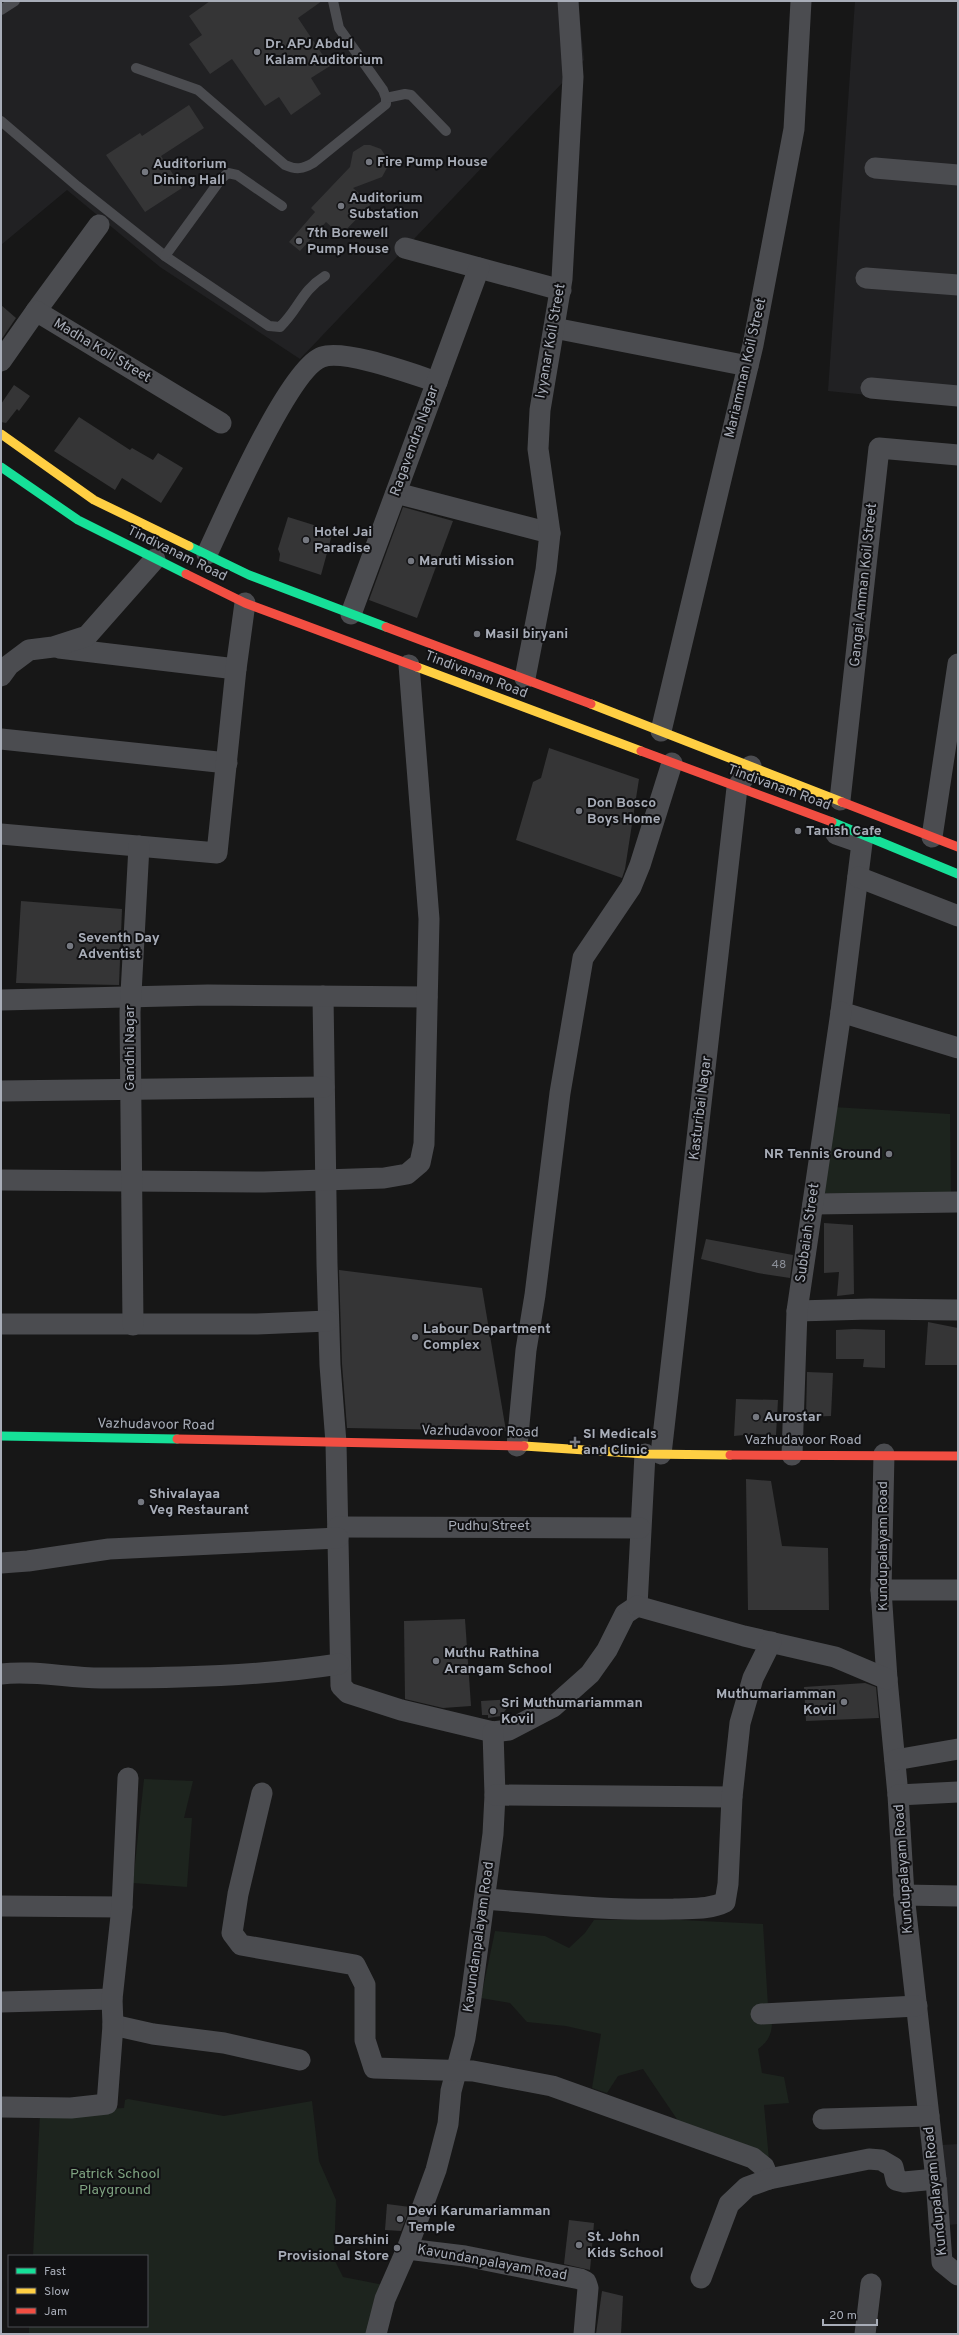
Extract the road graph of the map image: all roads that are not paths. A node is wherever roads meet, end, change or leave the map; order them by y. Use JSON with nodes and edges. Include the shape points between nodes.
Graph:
{"nodes":[{"id":1,"x":15,"y":1,"type":"edge"},
{"id":2,"x":333,"y":1,"type":"edge"},
{"id":3,"x":568,"y":1,"type":"edge"},
{"id":4,"x":801,"y":1,"type":"edge"},
{"id":5,"x":1,"y":10,"type":"edge"},
{"id":6,"x":136,"y":68,"type":"dead end"},
{"id":7,"x":386,"y":98,"type":"junction"},
{"id":8,"x":1,"y":121,"type":"edge"},
{"id":9,"x":446,"y":131,"type":"dead end"},
{"id":10,"x":875,"y":168,"type":"dead end"},
{"id":11,"x":958,"y":175,"type":"edge"},
{"id":12,"x":282,"y":206,"type":"dead end"},
{"id":13,"x":100,"y":225,"type":"dead end"},
{"id":14,"x":405,"y":248,"type":"dead end"},
{"id":15,"x":165,"y":256,"type":"junction"},
{"id":16,"x":478,"y":268,"type":"junction"},
{"id":17,"x":324,"y":276,"type":"dead end"},
{"id":18,"x":866,"y":278,"type":"dead end"},
{"id":19,"x":958,"y":285,"type":"edge"},
{"id":20,"x":561,"y":290,"type":"junction"},
{"id":21,"x":36,"y":311,"type":"junction"},
{"id":22,"x":554,"y":328,"type":"junction"},
{"id":23,"x":1,"y":361,"type":"edge"},
{"id":24,"x":748,"y":366,"type":"junction"},
{"id":25,"x":437,"y":382,"type":"junction"},
{"id":26,"x":871,"y":388,"type":"dead end"},
{"id":27,"x":958,"y":396,"type":"edge"},
{"id":28,"x":221,"y":423,"type":"dead end"},
{"id":29,"x":1,"y":434,"type":"edge"},
{"id":30,"x":958,"y":455,"type":"edge"},
{"id":31,"x":1,"y":467,"type":"edge"},
{"id":32,"x":396,"y":493,"type":"junction"},
{"id":33,"x":550,"y":533,"type":"junction"},
{"id":34,"x":207,"y":554,"type":"junction"},
{"id":35,"x":155,"y":559,"type":"junction"},
{"id":36,"x":245,"y":603,"type":"junction"},
{"id":37,"x":351,"y":614,"type":"junction"},
{"id":38,"x":53,"y":647,"type":"junction"},
{"id":39,"x":958,"y":664,"type":"edge"},
{"id":40,"x":409,"y":665,"type":"junction"},
{"id":41,"x":236,"y":669,"type":"junction"},
{"id":42,"x":1,"y":676,"type":"edge"},
{"id":43,"x":524,"y":678,"type":"junction"},
{"id":44,"x":661,"y":731,"type":"junction"},
{"id":45,"x":1,"y":739,"type":"edge"},
{"id":46,"x":227,"y":763,"type":"junction"},
{"id":47,"x":672,"y":763,"type":"junction"},
{"id":48,"x":751,"y":766,"type":"junction"},
{"id":49,"x":737,"y":792,"type":"junction"},
{"id":50,"x":840,"y":800,"type":"junction"},
{"id":51,"x":1,"y":834,"type":"edge"},
{"id":52,"x":932,"y":837,"type":"junction"},
{"id":53,"x":139,"y":846,"type":"junction"},
{"id":54,"x":958,"y":847,"type":"edge"},
{"id":55,"x":958,"y":874,"type":"edge"},
{"id":56,"x":858,"y":877,"type":"junction"},
{"id":57,"x":958,"y":916,"type":"edge"},
{"id":58,"x":323,"y":996,"type":"junction"},
{"id":59,"x":130,"y":997,"type":"junction"},
{"id":60,"x":427,"y":997,"type":"junction"},
{"id":61,"x":1,"y":1000,"type":"edge"},
{"id":62,"x":842,"y":1012,"type":"junction"},
{"id":63,"x":958,"y":1048,"type":"edge"},
{"id":64,"x":324,"y":1087,"type":"junction"},
{"id":65,"x":130,"y":1090,"type":"junction"},
{"id":66,"x":1,"y":1091,"type":"edge"},
{"id":67,"x":1,"y":1180,"type":"edge"},
{"id":68,"x":131,"y":1180,"type":"junction"},
{"id":69,"x":325,"y":1180,"type":"junction"},
{"id":70,"x":958,"y":1202,"type":"edge"},
{"id":71,"x":812,"y":1204,"type":"junction"},
{"id":72,"x":958,"y":1310,"type":"edge"},
{"id":73,"x":797,"y":1311,"type":"junction"},
{"id":74,"x":328,"y":1320,"type":"junction"},
{"id":75,"x":1,"y":1324,"type":"edge"},
{"id":76,"x":133,"y":1325,"type":"junction"},
{"id":77,"x":1,"y":1436,"type":"edge"},
{"id":78,"x":336,"y":1443,"type":"junction"},
{"id":79,"x":517,"y":1446,"type":"junction"},
{"id":80,"x":653,"y":1454,"type":"junction"},
{"id":81,"x":884,"y":1454,"type":"junction"},
{"id":82,"x":792,"y":1455,"type":"junction"},
{"id":83,"x":958,"y":1456,"type":"edge"},
{"id":84,"x":640,"y":1528,"type":"junction"},
{"id":85,"x":338,"y":1532,"type":"junction"},
{"id":86,"x":1,"y":1563,"type":"edge"},
{"id":87,"x":882,"y":1590,"type":"junction"},
{"id":88,"x":958,"y":1590,"type":"edge"},
{"id":89,"x":637,"y":1606,"type":"junction"},
{"id":90,"x":771,"y":1642,"type":"junction"},
{"id":91,"x":339,"y":1664,"type":"junction"},
{"id":92,"x":1,"y":1674,"type":"edge"},
{"id":93,"x":887,"y":1679,"type":"junction"},
{"id":94,"x":493,"y":1732,"type":"junction"},
{"id":95,"x":958,"y":1749,"type":"edge"},
{"id":96,"x":895,"y":1760,"type":"junction"},
{"id":97,"x":128,"y":1778,"type":"dead end"},
{"id":98,"x":958,"y":1792,"type":"edge"},
{"id":99,"x":262,"y":1793,"type":"dead end"},
{"id":100,"x":495,"y":1795,"type":"junction"},
{"id":101,"x":898,"y":1795,"type":"junction"},
{"id":102,"x":732,"y":1797,"type":"junction"},
{"id":103,"x":904,"y":1895,"type":"junction"},
{"id":104,"x":958,"y":1896,"type":"edge"},
{"id":105,"x":486,"y":1899,"type":"junction"},
{"id":106,"x":1,"y":1906,"type":"edge"},
{"id":107,"x":122,"y":1907,"type":"junction"},
{"id":108,"x":112,"y":1999,"type":"junction"},
{"id":109,"x":1,"y":2002,"type":"edge"},
{"id":110,"x":917,"y":2006,"type":"junction"},
{"id":111,"x":761,"y":2014,"type":"dead end"},
{"id":112,"x":113,"y":2025,"type":"junction"},
{"id":113,"x":300,"y":2060,"type":"dead end"},
{"id":114,"x":456,"y":2070,"type":"junction"},
{"id":115,"x":1,"y":2107,"type":"edge"},
{"id":116,"x":928,"y":2116,"type":"junction"},
{"id":117,"x":823,"y":2119,"type":"dead end"},
{"id":118,"x":769,"y":2179,"type":"junction"},
{"id":119,"x":936,"y":2179,"type":"junction"},
{"id":120,"x":407,"y":2249,"type":"junction"},
{"id":121,"x":958,"y":2275,"type":"edge"},
{"id":122,"x":701,"y":2278,"type":"dead end"},
{"id":123,"x":871,"y":2284,"type":"dead end"},
{"id":124,"x":376,"y":2334,"type":"edge"},
{"id":125,"x":584,"y":2334,"type":"edge"},
{"id":126,"x":865,"y":2334,"type":"edge"}],
"edges":[{"from":1,"to":5,"type":"lane"},
{"from":2,"to":7,"type":"lane","via":[[339,28]]},
{"from":3,"to":20,"type":"street","name":"Iyyanar Koil Street","via":[[573,77]]},
{"from":4,"to":24,"type":"street","name":"Mariamman Koil Street","via":[[794,129]]},
{"from":6,"to":7,"type":"lane","via":[[198,90],[285,165],[294,169],[313,164],[382,109],[386,104]]},
{"from":7,"to":9,"type":"lane","via":[[411,95]]},
{"from":8,"to":15,"type":"lane"},
{"from":10,"to":11,"type":"street"},
{"from":12,"to":15,"type":"lane","via":[[236,175],[228,173]]},
{"from":13,"to":21,"type":"street"},
{"from":14,"to":16,"type":"street"},
{"from":15,"to":17,"type":"lane","via":[[225,298],[275,328],[287,320],[312,284]]},
{"from":16,"to":20,"type":"street"},
{"from":16,"to":25,"type":"street","name":"Ragavendra Nagar"},
{"from":18,"to":19,"type":"street"},
{"from":20,"to":22,"type":"street","name":"Iyyanar Koil Street"},
{"from":21,"to":23,"type":"street"},
{"from":21,"to":28,"type":"street","name":"Madha Koil Street"},
{"from":22,"to":24,"type":"street"},
{"from":22,"to":33,"type":"street","name":"Iyyanar Koil Street","via":[[540,410],[538,449]]},
{"from":24,"to":44,"type":"street","name":"Mariamman Koil Street"},
{"from":25,"to":32,"type":"street","name":"Ragavendra Nagar"},
{"from":25,"to":34,"type":"street","via":[[371,362],[332,355],[321,357],[297,381],[272,420]]},
{"from":26,"to":27,"type":"street"},
{"from":29,"to":34,"type":"main road","via":[[94,500]]},
{"from":30,"to":50,"type":"street","name":"Gangai Amman Koil Street","via":[[879,448]]},
{"from":31,"to":35,"type":"main road","name":"Tindivanam Road","via":[[78,520]]},
{"from":32,"to":33,"type":"street"},
{"from":32,"to":37,"type":"street","name":"Ragavendra Nagar"},
{"from":33,"to":43,"type":"street","name":"Iyyanar Koil Street","via":[[546,570]]},
{"from":34,"to":37,"type":"main road","via":[[249,575]]},
{"from":35,"to":36,"type":"main road","name":"Tindivanam Road"},
{"from":35,"to":38,"type":"street","via":[[87,636]]},
{"from":36,"to":40,"type":"main road","name":"Tindivanam Road"},
{"from":36,"to":41,"type":"street"},
{"from":37,"to":43,"type":"main road"},
{"from":38,"to":41,"type":"street"},
{"from":38,"to":42,"type":"street","via":[[29,650],[9,665]]},
{"from":39,"to":52,"type":"street"},
{"from":40,"to":47,"type":"main road","name":"Tindivanam Road"},
{"from":40,"to":60,"type":"street","via":[[429,918]]},
{"from":41,"to":46,"type":"street"},
{"from":43,"to":44,"type":"main road"},
{"from":44,"to":48,"type":"main road"},
{"from":45,"to":46,"type":"street"},
{"from":46,"to":53,"type":"street","via":[[216,853]]},
{"from":47,"to":49,"type":"main road","name":"Tindivanam Road"},
{"from":47,"to":79,"type":"street","via":[[631,887],[592,941],[583,958],[560,1093],[526,1350]]},
{"from":48,"to":49,"type":"street","name":"Kasturibai Nagar"},
{"from":48,"to":50,"type":"main road"},
{"from":49,"to":55,"type":"main road","name":"Tindivanam Road","via":[[863,834]]},
{"from":49,"to":56,"type":"street","name":"Subbaiah Street","via":[[862,843]]},
{"from":49,"to":80,"type":"street","name":"Kasturibai Nagar"},
{"from":50,"to":52,"type":"main road"},
{"from":51,"to":53,"type":"street"},
{"from":52,"to":54,"type":"main road"},
{"from":53,"to":59,"type":"street"},
{"from":56,"to":57,"type":"street"},
{"from":56,"to":62,"type":"street","name":"Subbaiah Street"},
{"from":58,"to":59,"type":"street"},
{"from":58,"to":60,"type":"street"},
{"from":58,"to":64,"type":"street"},
{"from":59,"to":61,"type":"street","name":"Gandhi Nagar"},
{"from":59,"to":65,"type":"street","name":"Gandhi Nagar"},
{"from":60,"to":69,"type":"street","via":[[424,1144],[420,1163],[407,1174],[384,1178]]},
{"from":62,"to":63,"type":"street"},
{"from":62,"to":71,"type":"street","name":"Subbaiah Street"},
{"from":64,"to":65,"type":"street"},
{"from":64,"to":69,"type":"street"},
{"from":65,"to":66,"type":"street"},
{"from":65,"to":68,"type":"street","name":"Gandhi Nagar"},
{"from":67,"to":68,"type":"street"},
{"from":68,"to":69,"type":"street"},
{"from":68,"to":76,"type":"street","name":"Gandhi Nagar"},
{"from":69,"to":74,"type":"street"},
{"from":70,"to":71,"type":"street"},
{"from":71,"to":73,"type":"street","name":"Subbaiah Street"},
{"from":72,"to":73,"type":"street"},
{"from":73,"to":82,"type":"street","name":"Subbaiah Street"},
{"from":74,"to":76,"type":"street","via":[[257,1324]]},
{"from":74,"to":78,"type":"street"},
{"from":75,"to":76,"type":"street"},
{"from":77,"to":78,"type":"main road","name":"Vazhudavoor Road"},
{"from":78,"to":79,"type":"main road","name":"Vazhudavoor Road"},
{"from":78,"to":85,"type":"street"},
{"from":79,"to":80,"type":"main road","name":"Vazhudavoor Road"},
{"from":80,"to":82,"type":"main road","name":"Vazhudavoor Road"},
{"from":80,"to":84,"type":"street"},
{"from":81,"to":82,"type":"main road","name":"Vazhudavoor Road"},
{"from":81,"to":83,"type":"main road","name":"Vazhudavoor Road"},
{"from":81,"to":87,"type":"street","name":"Kundupalayam Road"},
{"from":84,"to":85,"type":"street","name":"Pudhu Street"},
{"from":84,"to":89,"type":"street"},
{"from":85,"to":86,"type":"street","name":"Pudhu Street","via":[[247,1544],[131,1547]]},
{"from":85,"to":91,"type":"street"},
{"from":87,"to":88,"type":"street"},
{"from":87,"to":93,"type":"street","name":"Kundupalayam Road"},
{"from":89,"to":90,"type":"street"},
{"from":89,"to":94,"type":"street","via":[[625,1614],[607,1650],[590,1674],[553,1707],[509,1730]]},
{"from":90,"to":93,"type":"street","via":[[835,1657]]},
{"from":90,"to":102,"type":"street","via":[[753,1678],[740,1723]]},
{"from":91,"to":92,"type":"street","via":[[268,1673],[175,1676],[99,1678],[24,1671]]},
{"from":91,"to":94,"type":"street","via":[[341,1686],[348,1693],[401,1710]]},
{"from":93,"to":96,"type":"street","name":"Kundupalayam Road"},
{"from":94,"to":100,"type":"street","name":"Kavundanpalayam Road"},
{"from":95,"to":96,"type":"street"},
{"from":96,"to":101,"type":"street","name":"Kundupalayam Road"},
{"from":97,"to":107,"type":"street"},
{"from":98,"to":101,"type":"street"},
{"from":99,"to":114,"type":"street","via":[[238,1894],[232,1933],[241,1945],[355,1965],[365,1985],[365,2040],[374,2068]]},
{"from":100,"to":102,"type":"street"},
{"from":100,"to":105,"type":"street","name":"Kavundanpalayam Road"},
{"from":101,"to":103,"type":"street","name":"Kundupalayam Road"},
{"from":102,"to":105,"type":"street","via":[[728,1884],[724,1902],[716,1907],[590,1908]]},
{"from":103,"to":104,"type":"street"},
{"from":103,"to":110,"type":"street","name":"Kundupalayam Road"},
{"from":105,"to":114,"type":"street","name":"Kavundanpalayam Road","via":[[470,2005]]},
{"from":106,"to":107,"type":"street"},
{"from":107,"to":108,"type":"street"},
{"from":108,"to":109,"type":"street"},
{"from":108,"to":112,"type":"street"},
{"from":110,"to":111,"type":"street"},
{"from":110,"to":116,"type":"street","name":"Kundupalayam Road"},
{"from":112,"to":113,"type":"street","via":[[153,2034],[224,2043]]},
{"from":112,"to":115,"type":"street","via":[[107,2104],[71,2108]]},
{"from":114,"to":118,"type":"street","via":[[552,2086],[753,2158],[764,2167]]},
{"from":114,"to":120,"type":"street","name":"Kavundanpalayam Road","via":[[448,2124],[436,2170]]},
{"from":116,"to":117,"type":"street"},
{"from":116,"to":119,"type":"street","name":"Kundupalayam Road"},
{"from":118,"to":119,"type":"street","via":[[869,2159],[881,2160],[892,2167],[896,2180],[904,2182]]},
{"from":118,"to":122,"type":"street","via":[[747,2187],[729,2204]]},
{"from":119,"to":121,"type":"street","name":"Kundupalayam Road","via":[[942,2262]]},
{"from":120,"to":124,"type":"street","via":[[385,2299]]},
{"from":120,"to":125,"type":"street","name":"Kavundanpalayam Road","via":[[465,2256],[580,2279],[586,2282],[588,2288]]},
{"from":123,"to":126,"type":"street"}]}
